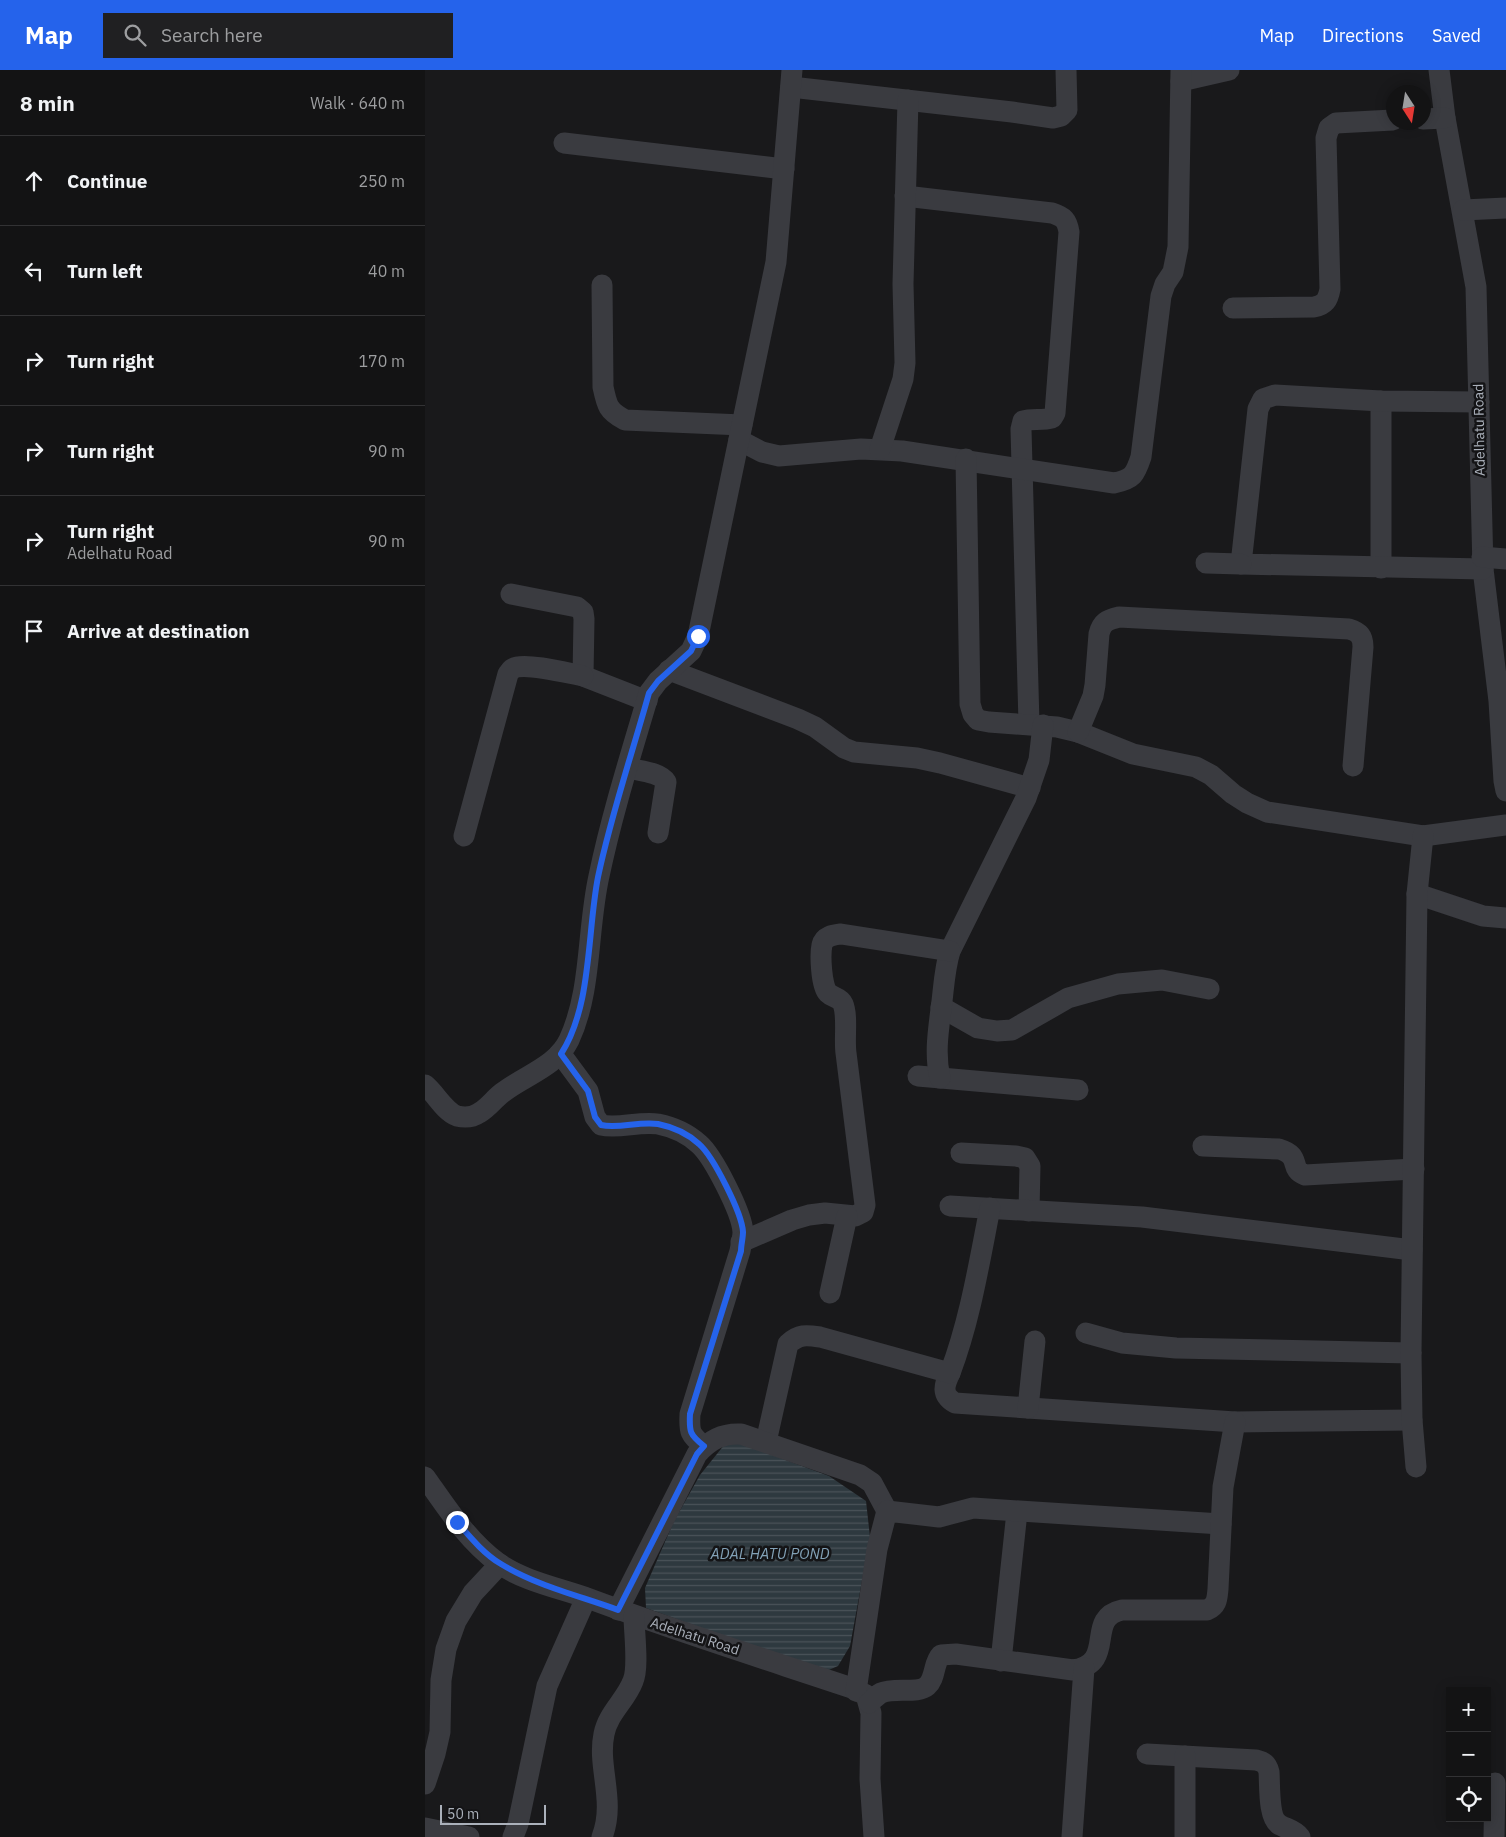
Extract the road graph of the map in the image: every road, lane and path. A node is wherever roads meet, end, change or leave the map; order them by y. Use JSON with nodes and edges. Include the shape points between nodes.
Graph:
{"nodes":[{"id":1,"x":1066,"y":70,"type":"edge"},
{"id":2,"x":1229,"y":70,"type":"edge"},
{"id":3,"x":1439,"y":70,"type":"edge"},
{"id":4,"x":1181,"y":76,"type":"edge"},
{"id":5,"x":791,"y":78,"type":"edge"},
{"id":6,"x":908,"y":100,"type":"junction"},
{"id":7,"x":1431,"y":118,"type":"edge"},
{"id":8,"x":1445,"y":118,"type":"junction"},
{"id":9,"x":1386,"y":120,"type":"edge"},
{"id":10,"x":564,"y":143,"type":"dead end"},
{"id":11,"x":784,"y":169,"type":"junction"},
{"id":12,"x":905,"y":196,"type":"junction"},
{"id":13,"x":1506,"y":208,"type":"edge"},
{"id":14,"x":1463,"y":210,"type":"junction"},
{"id":15,"x":602,"y":284,"type":"dead end"},
{"id":16,"x":1233,"y":308,"type":"dead end"},
{"id":17,"x":1381,"y":401,"type":"junction"},
{"id":18,"x":1479,"y":402,"type":"junction"},
{"id":19,"x":741,"y":432,"type":"junction"},
{"id":20,"x":879,"y":449,"type":"junction"},
{"id":21,"x":966,"y":459,"type":"junction"},
{"id":22,"x":1021,"y":470,"type":"junction"},
{"id":23,"x":1506,"y":558,"type":"edge"},
{"id":24,"x":1206,"y":563,"type":"dead end"},
{"id":25,"x":1482,"y":563,"type":"junction"},
{"id":26,"x":1241,"y":564,"type":"junction"},
{"id":27,"x":1381,"y":568,"type":"junction"},
{"id":28,"x":511,"y":594,"type":"dead end"},
{"id":29,"x":1500,"y":663,"type":"edge"},
{"id":30,"x":669,"y":670,"type":"junction"},
{"id":31,"x":583,"y":676,"type":"junction"},
{"id":32,"x":647,"y":701,"type":"junction"},
{"id":33,"x":1036,"y":724,"type":"junction"},
{"id":34,"x":1079,"y":732,"type":"junction"},
{"id":35,"x":1353,"y":766,"type":"dead end"},
{"id":36,"x":628,"y":768,"type":"junction"},
{"id":37,"x":1030,"y":788,"type":"junction"},
{"id":38,"x":1506,"y":791,"type":"edge"},
{"id":39,"x":1506,"y":825,"type":"edge"},
{"id":40,"x":658,"y":833,"type":"dead end"},
{"id":41,"x":464,"y":836,"type":"dead end"},
{"id":42,"x":1423,"y":836,"type":"junction"},
{"id":43,"x":1417,"y":894,"type":"junction"},
{"id":44,"x":1506,"y":918,"type":"edge"},
{"id":45,"x":950,"y":951,"type":"junction"},
{"id":46,"x":1209,"y":989,"type":"dead end"},
{"id":47,"x":941,"y":1007,"type":"junction"},
{"id":48,"x":561,"y":1054,"type":"junction"},
{"id":49,"x":918,"y":1076,"type":"dead end"},
{"id":50,"x":940,"y":1078,"type":"junction"},
{"id":51,"x":425,"y":1085,"type":"edge"},
{"id":52,"x":1078,"y":1090,"type":"dead end"},
{"id":53,"x":1203,"y":1146,"type":"dead end"},
{"id":54,"x":961,"y":1153,"type":"dead end"},
{"id":55,"x":1414,"y":1169,"type":"junction"},
{"id":56,"x":950,"y":1206,"type":"dead end"},
{"id":57,"x":990,"y":1208,"type":"junction"},
{"id":58,"x":1029,"y":1211,"type":"junction"},
{"id":59,"x":847,"y":1216,"type":"junction"},
{"id":60,"x":741,"y":1242,"type":"junction"},
{"id":61,"x":1412,"y":1250,"type":"junction"},
{"id":62,"x":830,"y":1293,"type":"dead end"},
{"id":63,"x":1086,"y":1333,"type":"dead end"},
{"id":64,"x":1035,"y":1341,"type":"dead end"},
{"id":65,"x":1411,"y":1353,"type":"junction"},
{"id":66,"x":950,"y":1373,"type":"junction"},
{"id":67,"x":1028,"y":1408,"type":"junction"},
{"id":68,"x":1412,"y":1420,"type":"junction"},
{"id":69,"x":1235,"y":1422,"type":"junction"},
{"id":70,"x":766,"y":1442,"type":"junction"},
{"id":71,"x":704,"y":1446,"type":"junction"},
{"id":72,"x":1416,"y":1467,"type":"dead end"},
{"id":73,"x":425,"y":1477,"type":"edge"},
{"id":74,"x":887,"y":1511,"type":"junction"},
{"id":75,"x":1017,"y":1512,"type":"junction"},
{"id":76,"x":1221,"y":1524,"type":"junction"},
{"id":77,"x":500,"y":1564,"type":"junction"},
{"id":78,"x":586,"y":1598,"type":"junction"},
{"id":79,"x":626,"y":1613,"type":"junction"},
{"id":80,"x":1001,"y":1660,"type":"junction"},
{"id":81,"x":1084,"y":1668,"type":"junction"},
{"id":82,"x":863,"y":1697,"type":"junction"},
{"id":83,"x":1147,"y":1754,"type":"dead end"},
{"id":84,"x":1185,"y":1756,"type":"junction"},
{"id":85,"x":1496,"y":1783,"type":"edge"},
{"id":86,"x":425,"y":1784,"type":"edge"},
{"id":87,"x":425,"y":1828,"type":"edge"},
{"id":88,"x":469,"y":1837,"type":"edge"},
{"id":89,"x":513,"y":1837,"type":"edge"},
{"id":90,"x":602,"y":1837,"type":"edge"},
{"id":91,"x":874,"y":1837,"type":"edge"},
{"id":92,"x":1072,"y":1837,"type":"edge"},
{"id":93,"x":1185,"y":1837,"type":"edge"},
{"id":94,"x":1300,"y":1837,"type":"edge"},
{"id":95,"x":1494,"y":1837,"type":"edge"}],
"edges":[{"from":1,"to":6,"type":"street","via":[[1067,110],[1053,118]]},
{"from":2,"to":4,"type":"street"},
{"from":3,"to":8,"type":"street","name":"Adelhatu Road"},
{"from":4,"to":22,"type":"street","via":[[1178,247],[1173,272],[1161,296],[1137,469],[1130,479],[1114,483]]},
{"from":5,"to":6,"type":"street"},
{"from":5,"to":11,"type":"street"},
{"from":6,"to":12,"type":"street"},
{"from":7,"to":8,"type":"street"},
{"from":8,"to":14,"type":"street","name":"Adelhatu Road"},
{"from":9,"to":16,"type":"street","via":[[1336,123],[1329,128],[1326,138],[1328,298],[1322,305],[1314,307]]},
{"from":10,"to":11,"type":"street"},
{"from":11,"to":19,"type":"street","via":[[776,262]]},
{"from":12,"to":20,"type":"street","via":[[905,363],[903,379]]},
{"from":12,"to":22,"type":"street","via":[[1052,213],[1063,216],[1067,222],[1069,232],[1055,413],[1046,420],[1023,421]]},
{"from":13,"to":14,"type":"street"},
{"from":14,"to":18,"type":"street","name":"Adelhatu Road","via":[[1475,287]]},
{"from":15,"to":19,"type":"street","via":[[603,388],[606,404],[613,414],[625,420]]},
{"from":17,"to":18,"type":"street"},
{"from":17,"to":26,"type":"street","via":[[1275,395],[1263,399],[1258,409]]},
{"from":17,"to":27,"type":"street"},
{"from":18,"to":25,"type":"street","name":"Adelhatu Road"},
{"from":19,"to":20,"type":"street","via":[[762,452],[779,456]]},
{"from":19,"to":30,"type":"street","via":[[698,636],[691,651]]},
{"from":20,"to":21,"type":"street"},
{"from":21,"to":22,"type":"street"},
{"from":21,"to":33,"type":"street","via":[[970,704],[978,720]]},
{"from":22,"to":33,"type":"street"},
{"from":23,"to":25,"type":"street"},
{"from":24,"to":26,"type":"street"},
{"from":25,"to":27,"type":"street"},
{"from":25,"to":29,"type":"street","name":"Adelhatu Road"},
{"from":26,"to":27,"type":"street"},
{"from":28,"to":31,"type":"street","via":[[577,607],[583,612]]},
{"from":29,"to":38,"type":"street","name":"Adelhatu Road","via":[[1499,701]]},
{"from":30,"to":32,"type":"street","via":[[649,693]]},
{"from":30,"to":37,"type":"street","via":[[798,719],[854,752],[917,758]]},
{"from":31,"to":32,"type":"street"},
{"from":31,"to":41,"type":"street","via":[[527,666],[511,669]]},
{"from":32,"to":36,"type":"street"},
{"from":33,"to":34,"type":"street"},
{"from":33,"to":37,"type":"street","via":[[1039,760]]},
{"from":34,"to":35,"type":"street","via":[[1093,696],[1099,634],[1101,625],[1107,620],[1349,629],[1363,638]]},
{"from":34,"to":42,"type":"street","via":[[1133,754],[1196,767],[1247,804],[1267,812]]},
{"from":36,"to":40,"type":"street","via":[[658,775],[666,782]]},
{"from":36,"to":48,"type":"street","via":[[592,911],[583,998],[577,1021]]},
{"from":37,"to":45,"type":"street"},
{"from":39,"to":42,"type":"street"},
{"from":42,"to":43,"type":"street"},
{"from":43,"to":44,"type":"street","via":[[1483,916]]},
{"from":43,"to":55,"type":"street"},
{"from":45,"to":47,"type":"street"},
{"from":45,"to":59,"type":"street","via":[[841,934],[831,935],[822,945],[825,988],[829,994],[839,998],[845,1012],[845,1051],[865,1205],[863,1212]]},
{"from":46,"to":47,"type":"street","via":[[1162,980],[1117,984],[1068,998],[1013,1030],[979,1028]]},
{"from":47,"to":50,"type":"street","via":[[937,1050]]},
{"from":48,"to":51,"type":"street","via":[[501,1093],[480,1113],[469,1117],[449,1111]]},
{"from":48,"to":60,"type":"street","via":[[588,1091],[595,1117],[601,1125],[657,1124],[680,1130],[700,1144],[739,1214],[743,1231]]},
{"from":49,"to":50,"type":"street"},
{"from":50,"to":52,"type":"street"},
{"from":53,"to":55,"type":"street","via":[[1279,1149],[1289,1152],[1299,1173],[1305,1175]]},
{"from":54,"to":58,"type":"street","via":[[1025,1158],[1030,1166]]},
{"from":55,"to":61,"type":"street"},
{"from":56,"to":57,"type":"street"},
{"from":57,"to":58,"type":"street"},
{"from":57,"to":66,"type":"street","via":[[965,1330]]},
{"from":58,"to":61,"type":"street","via":[[1170,1220]]},
{"from":59,"to":60,"type":"street","via":[[809,1215]]},
{"from":59,"to":62,"type":"street"},
{"from":60,"to":71,"type":"street","via":[[741,1251],[690,1414],[692,1437]]},
{"from":61,"to":65,"type":"street"},
{"from":63,"to":65,"type":"street","via":[[1122,1343],[1176,1348]]},
{"from":64,"to":67,"type":"street"},
{"from":65,"to":68,"type":"street"},
{"from":66,"to":67,"type":"street","via":[[944,1386],[948,1400]]},
{"from":66,"to":70,"type":"street","via":[[804,1334],[788,1344]]},
{"from":67,"to":69,"type":"street"},
{"from":68,"to":69,"type":"street"},
{"from":68,"to":72,"type":"street"},
{"from":69,"to":76,"type":"street","via":[[1223,1487]]},
{"from":70,"to":71,"type":"street","via":[[733,1434],[716,1437]]},
{"from":70,"to":74,"type":"street","via":[[860,1475],[872,1483]]},
{"from":71,"to":79,"type":"street","via":[[697,1454]]},
{"from":73,"to":77,"type":"street","name":"Adelhatu Road","via":[[475,1544]]},
{"from":74,"to":75,"type":"street","via":[[939,1517],[973,1508]]},
{"from":74,"to":82,"type":"street","via":[[877,1549]]},
{"from":75,"to":76,"type":"street"},
{"from":75,"to":80,"type":"street"},
{"from":76,"to":81,"type":"street","via":[[1218,1589],[1214,1606],[1207,1610],[1113,1612],[1105,1619],[1095,1660]]},
{"from":77,"to":78,"type":"street","name":"Adelhatu Road","via":[[530,1579]]},
{"from":77,"to":86,"type":"street","via":[[473,1593],[456,1621],[446,1649],[441,1680],[440,1732]]},
{"from":78,"to":79,"type":"street","name":"Adelhatu Road"},
{"from":78,"to":89,"type":"street","via":[[547,1686]]},
{"from":79,"to":82,"type":"street","name":"Adelhatu Road"},
{"from":79,"to":90,"type":"street","via":[[634,1679],[608,1721],[604,1736],[608,1796]]},
{"from":80,"to":81,"type":"street","via":[[1073,1670]]},
{"from":80,"to":82,"type":"street","via":[[947,1653],[937,1658],[931,1681],[923,1688],[892,1690]]},
{"from":81,"to":92,"type":"street"},
{"from":82,"to":91,"type":"street","via":[[871,1722]]},
{"from":83,"to":84,"type":"street"},
{"from":84,"to":93,"type":"street"},
{"from":84,"to":94,"type":"street","via":[[1264,1762],[1269,1772],[1275,1822]]},
{"from":85,"to":95,"type":"street"},
{"from":87,"to":88,"type":"street"}]}
